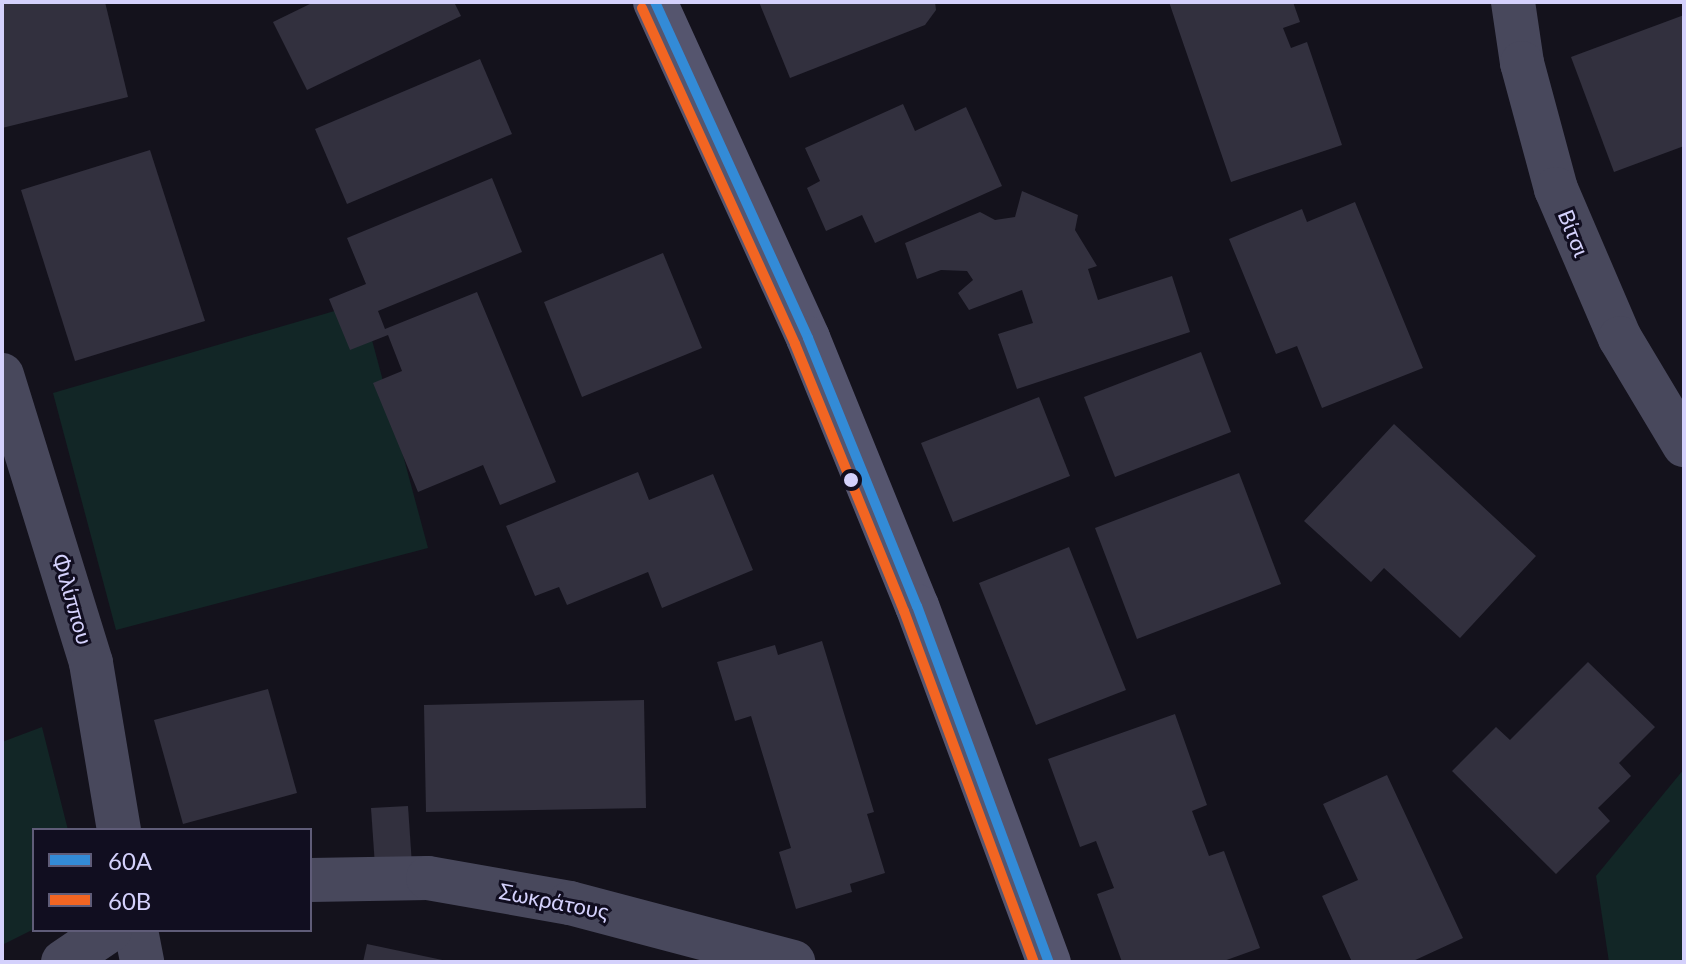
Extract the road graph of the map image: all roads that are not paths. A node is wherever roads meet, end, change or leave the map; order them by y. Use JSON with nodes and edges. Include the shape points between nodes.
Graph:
{"nodes":[{"id":1,"x":655,"y":2,"type":"edge"},
{"id":2,"x":1513,"y":2,"type":"edge"},
{"id":3,"x":2,"y":375,"type":"edge"},
{"id":4,"x":1684,"y":445,"type":"edge"},
{"id":5,"x":119,"y":828,"type":"edge"},
{"id":6,"x":312,"y":880,"type":"edge"},
{"id":7,"x":107,"y":932,"type":"edge"},
{"id":8,"x":136,"y":932,"type":"edge"},
{"id":9,"x":63,"y":962,"type":"edge"},
{"id":10,"x":142,"y":962,"type":"edge"},
{"id":11,"x":793,"y":962,"type":"edge"},
{"id":12,"x":1049,"y":962,"type":"edge"}],
"edges":[{"from":1,"to":12,"type":"street","via":[[808,338],[917,606]]},
{"from":2,"to":4,"type":"street","name":"Βίτσι","via":[[1522,63],[1556,189],[1620,338]]},
{"from":3,"to":5,"type":"street","name":"Φιλίππου","via":[[91,663]]},
{"from":6,"to":11,"type":"street","name":"Σωκράτους","via":[[428,878],[570,903]]},
{"from":7,"to":9,"type":"street"},
{"from":8,"to":10,"type":"street"}]}
